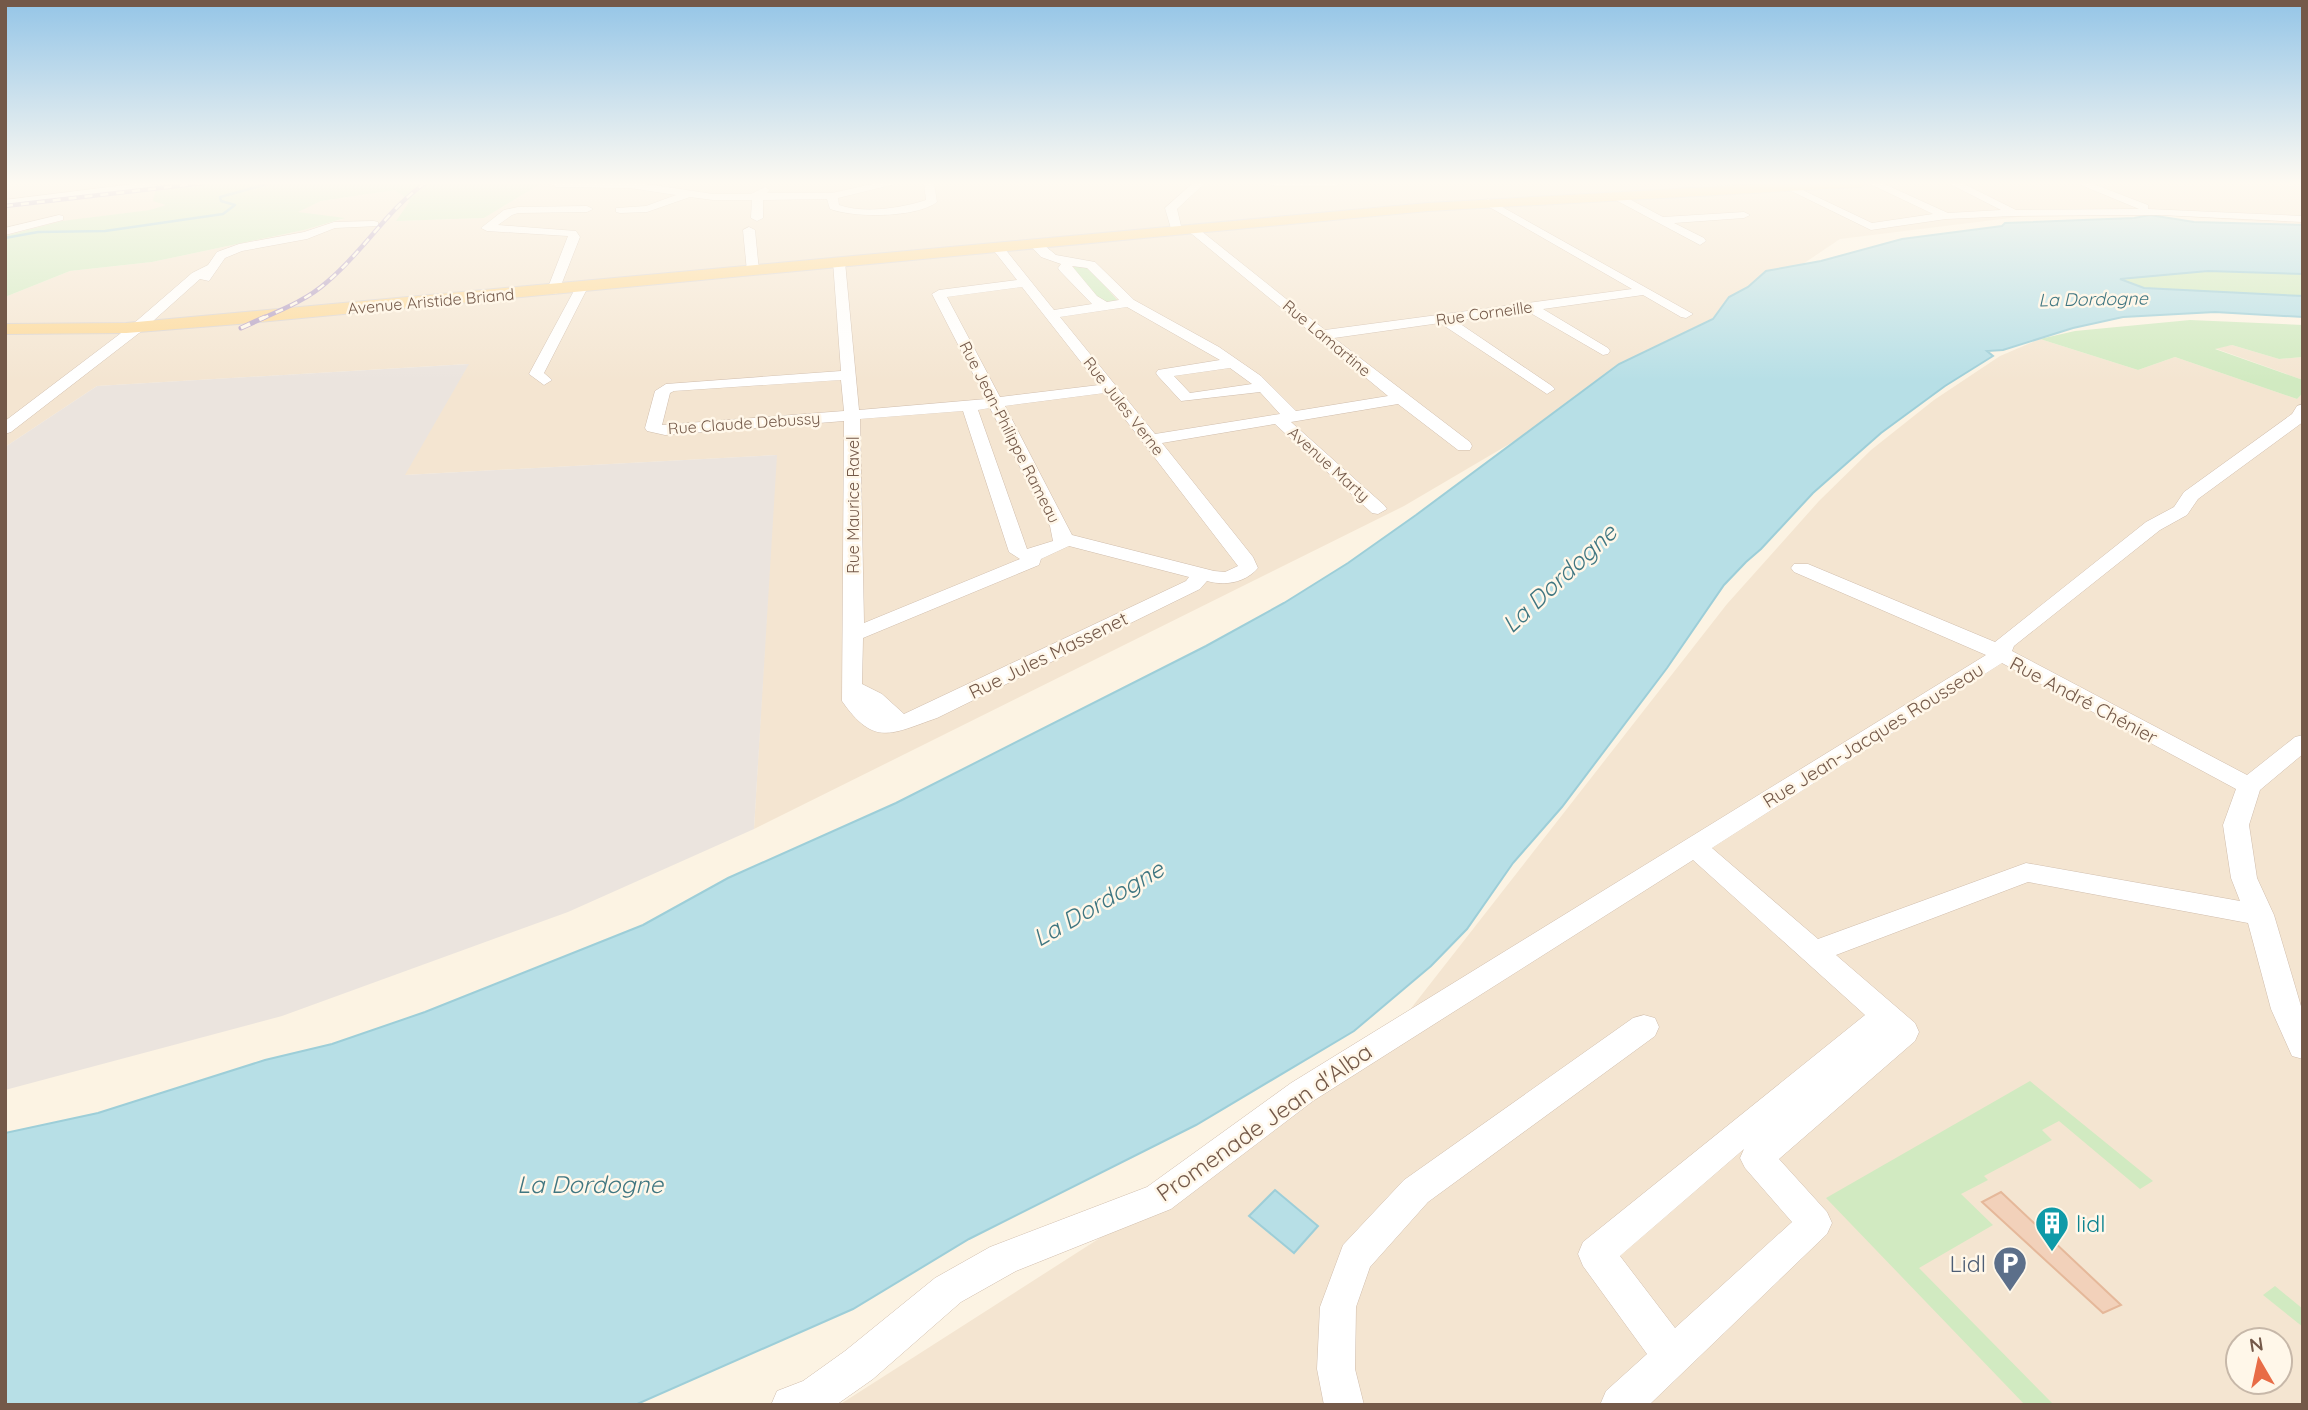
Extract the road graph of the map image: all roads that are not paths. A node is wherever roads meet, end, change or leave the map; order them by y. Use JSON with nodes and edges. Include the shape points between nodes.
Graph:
{"nodes":[{"id":1,"x":237,"y":249,"type":"edge"},
{"id":2,"x":569,"y":249,"type":"edge"},
{"id":3,"x":751,"y":249,"type":"edge"},
{"id":4,"x":978,"y":249,"type":"edge"},
{"id":5,"x":998,"y":249,"type":"edge"},
{"id":6,"x":1039,"y":249,"type":"edge"},
{"id":7,"x":1210,"y":249,"type":"edge"},
{"id":8,"x":1571,"y":249,"type":"edge"},
{"id":9,"x":839,"y":262,"type":"junction"},
{"id":10,"x":1067,"y":264,"type":"junction"},
{"id":11,"x":753,"y":271,"type":"junction"},
{"id":12,"x":1024,"y":282,"type":"junction"},
{"id":13,"x":582,"y":287,"type":"junction"},
{"id":14,"x":553,"y":290,"type":"junction"},
{"id":15,"x":1645,"y":291,"type":"junction"},
{"id":16,"x":1129,"y":303,"type":"junction"},
{"id":17,"x":1106,"y":307,"type":"junction"},
{"id":18,"x":1530,"y":307,"type":"junction"},
{"id":19,"x":1051,"y":314,"type":"junction"},
{"id":20,"x":1686,"y":314,"type":"dead end"},
{"id":21,"x":1442,"y":318,"type":"junction"},
{"id":22,"x":138,"y":327,"type":"junction"},
{"id":23,"x":5,"y":329,"type":"edge"},
{"id":24,"x":1323,"y":335,"type":"junction"},
{"id":25,"x":1603,"y":351,"type":"dead end"},
{"id":26,"x":1233,"y":363,"type":"junction"},
{"id":27,"x":849,"y":375,"type":"junction"},
{"id":28,"x":544,"y":380,"type":"dead end"},
{"id":29,"x":1263,"y":387,"type":"junction"},
{"id":30,"x":1107,"y":388,"type":"junction"},
{"id":31,"x":1547,"y":389,"type":"dead end"},
{"id":32,"x":1401,"y":399,"type":"junction"},
{"id":33,"x":994,"y":403,"type":"junction"},
{"id":34,"x":969,"y":406,"type":"junction"},
{"id":35,"x":2303,"y":409,"type":"edge"},
{"id":36,"x":852,"y":416,"type":"junction"},
{"id":37,"x":1285,"y":418,"type":"junction"},
{"id":38,"x":6,"y":429,"type":"edge"},
{"id":39,"x":1150,"y":440,"type":"junction"},
{"id":40,"x":1464,"y":446,"type":"dead end"},
{"id":41,"x":1378,"y":509,"type":"dead end"},
{"id":42,"x":1064,"y":539,"type":"junction"},
{"id":43,"x":1030,"y":556,"type":"junction"},
{"id":44,"x":1801,"y":568,"type":"dead end"},
{"id":45,"x":1202,"y":575,"type":"junction"},
{"id":46,"x":853,"y":635,"type":"junction"},
{"id":47,"x":2000,"y":655,"type":"junction"},
{"id":48,"x":894,"y":725,"type":"joint"},
{"id":49,"x":2303,"y":742,"type":"edge"},
{"id":50,"x":2249,"y":786,"type":"junction"},
{"id":51,"x":1695,"y":847,"type":"junction"},
{"id":52,"x":2260,"y":915,"type":"junction"},
{"id":53,"x":1814,"y":952,"type":"junction"},
{"id":54,"x":1519,"y":958,"type":"joint"},
{"id":55,"x":1644,"y":1027,"type":"dead end"},
{"id":56,"x":2303,"y":1047,"type":"edge"},
{"id":57,"x":1743,"y":1150,"type":"junction"},
{"id":58,"x":1672,"y":1356,"type":"junction"},
{"id":59,"x":791,"y":1405,"type":"edge"},
{"id":60,"x":1345,"y":1405,"type":"edge"},
{"id":61,"x":1620,"y":1405,"type":"edge"}],
"edges":[{"from":1,"to":22,"type":"street","via":[[221,255],[180,300]]},
{"from":2,"to":14,"type":"street"},
{"from":3,"to":11,"type":"street"},
{"from":4,"to":9,"type":"main road","name":"Avenue Aristide Briand"},
{"from":5,"to":12,"type":"street","name":"Rue Jules Verne"},
{"from":6,"to":10,"type":"street"},
{"from":7,"to":24,"type":"street","name":"Rue Lamartine"},
{"from":8,"to":15,"type":"street"},
{"from":9,"to":11,"type":"main road","name":"Avenue Aristide Briand"},
{"from":9,"to":27,"type":"street","name":"Rue Maurice Ravel"},
{"from":10,"to":16,"type":"street","name":"Avenue Marty","via":[[1091,265]]},
{"from":10,"to":17,"type":"street","via":[[1064,268],[1092,299]]},
{"from":11,"to":13,"type":"main road","name":"Avenue Aristide Briand"},
{"from":12,"to":19,"type":"street","name":"Rue Jules Verne"},
{"from":12,"to":33,"type":"street","name":"Rue Jean-Philippe Rameau","via":[[939,294]]},
{"from":13,"to":14,"type":"main road","name":"Avenue Aristide Briand"},
{"from":13,"to":28,"type":"street","via":[[536,374]]},
{"from":14,"to":22,"type":"main road","name":"Avenue Aristide Briand"},
{"from":15,"to":18,"type":"street","name":"Rue Corneille"},
{"from":15,"to":20,"type":"street"},
{"from":16,"to":17,"type":"street"},
{"from":16,"to":26,"type":"street","name":"Avenue Marty"},
{"from":17,"to":19,"type":"street"},
{"from":18,"to":21,"type":"street","name":"Rue Corneille"},
{"from":18,"to":25,"type":"street"},
{"from":19,"to":30,"type":"street","name":"Rue Jules Verne"},
{"from":21,"to":24,"type":"street","name":"Rue Corneille"},
{"from":21,"to":31,"type":"street"},
{"from":22,"to":23,"type":"main road","name":"Avenue Aristide Briand"},
{"from":22,"to":38,"type":"street"},
{"from":24,"to":32,"type":"street","name":"Rue Lamartine"},
{"from":26,"to":29,"type":"street","name":"Avenue Marty"},
{"from":26,"to":29,"type":"street","via":[[1163,373],[1186,398]]},
{"from":27,"to":36,"type":"street","name":"Rue Maurice Ravel"},
{"from":27,"to":36,"type":"street","name":"Rue Claude Debussy","via":[[671,387],[663,391],[653,428]]},
{"from":29,"to":37,"type":"street","name":"Avenue Marty"},
{"from":30,"to":33,"type":"street"},
{"from":30,"to":39,"type":"street","name":"Rue Jules Verne"},
{"from":32,"to":37,"type":"street"},
{"from":32,"to":40,"type":"street","name":"Rue Lamartine"},
{"from":33,"to":34,"type":"street"},
{"from":33,"to":42,"type":"street","name":"Rue Jean-Philippe Rameau"},
{"from":34,"to":36,"type":"street"},
{"from":34,"to":43,"type":"street","name":"Rue Jean-Philippe Rameau","via":[[1019,552]]},
{"from":35,"to":47,"type":"street","name":"Rue Jean-Jacques Rousseau","via":[[2299,417],[2190,496],[2189,503],[2152,526],[2003,644]]},
{"from":36,"to":46,"type":"street","name":"Rue Maurice Ravel"},
{"from":37,"to":39,"type":"street"},
{"from":37,"to":41,"type":"street","name":"Avenue Marty"},
{"from":39,"to":45,"type":"street","name":"Rue Jules Verne","via":[[1248,568],[1228,578]]},
{"from":42,"to":43,"type":"street","name":"Rue Jean-Philippe Rameau","via":[[1051,550]]},
{"from":42,"to":45,"type":"street"},
{"from":43,"to":46,"type":"street","via":[[1032,561]]},
{"from":44,"to":47,"type":"street","name":"Rue André Chénier"},
{"from":45,"to":48,"type":"street","name":"Rue Jules Massenet","via":[[1193,585],[929,713]]},
{"from":46,"to":48,"type":"street","name":"Rue Maurice Ravel","via":[[853,701],[868,721]]},
{"from":47,"to":50,"type":"street","name":"Rue André Chénier"},
{"from":47,"to":51,"type":"street","name":"Rue Jean-Jacques Rousseau"},
{"from":49,"to":50,"type":"street"},
{"from":50,"to":52,"type":"street","via":[[2236,825],[2244,878]]},
{"from":51,"to":53,"type":"street"},
{"from":51,"to":54,"type":"street","name":"Rue Jean-Jacques Rousseau"},
{"from":52,"to":53,"type":"street","via":[[2026,872]]},
{"from":52,"to":56,"type":"street","via":[[2286,1009]]},
{"from":53,"to":57,"type":"street","via":[[1886,1015]]},
{"from":54,"to":59,"type":"street","name":"Promenade Jean d'Alba","via":[[1302,1092],[1159,1198],[1003,1259],[948,1290],[859,1365],[814,1396]]},
{"from":55,"to":60,"type":"street","via":[[1416,1191],[1356,1257],[1338,1307],[1336,1369]]},
{"from":57,"to":58,"type":"street","via":[[1815,1223]]},
{"from":57,"to":58,"type":"street","via":[[1596,1254]]},
{"from":58,"to":61,"type":"street"}]}
